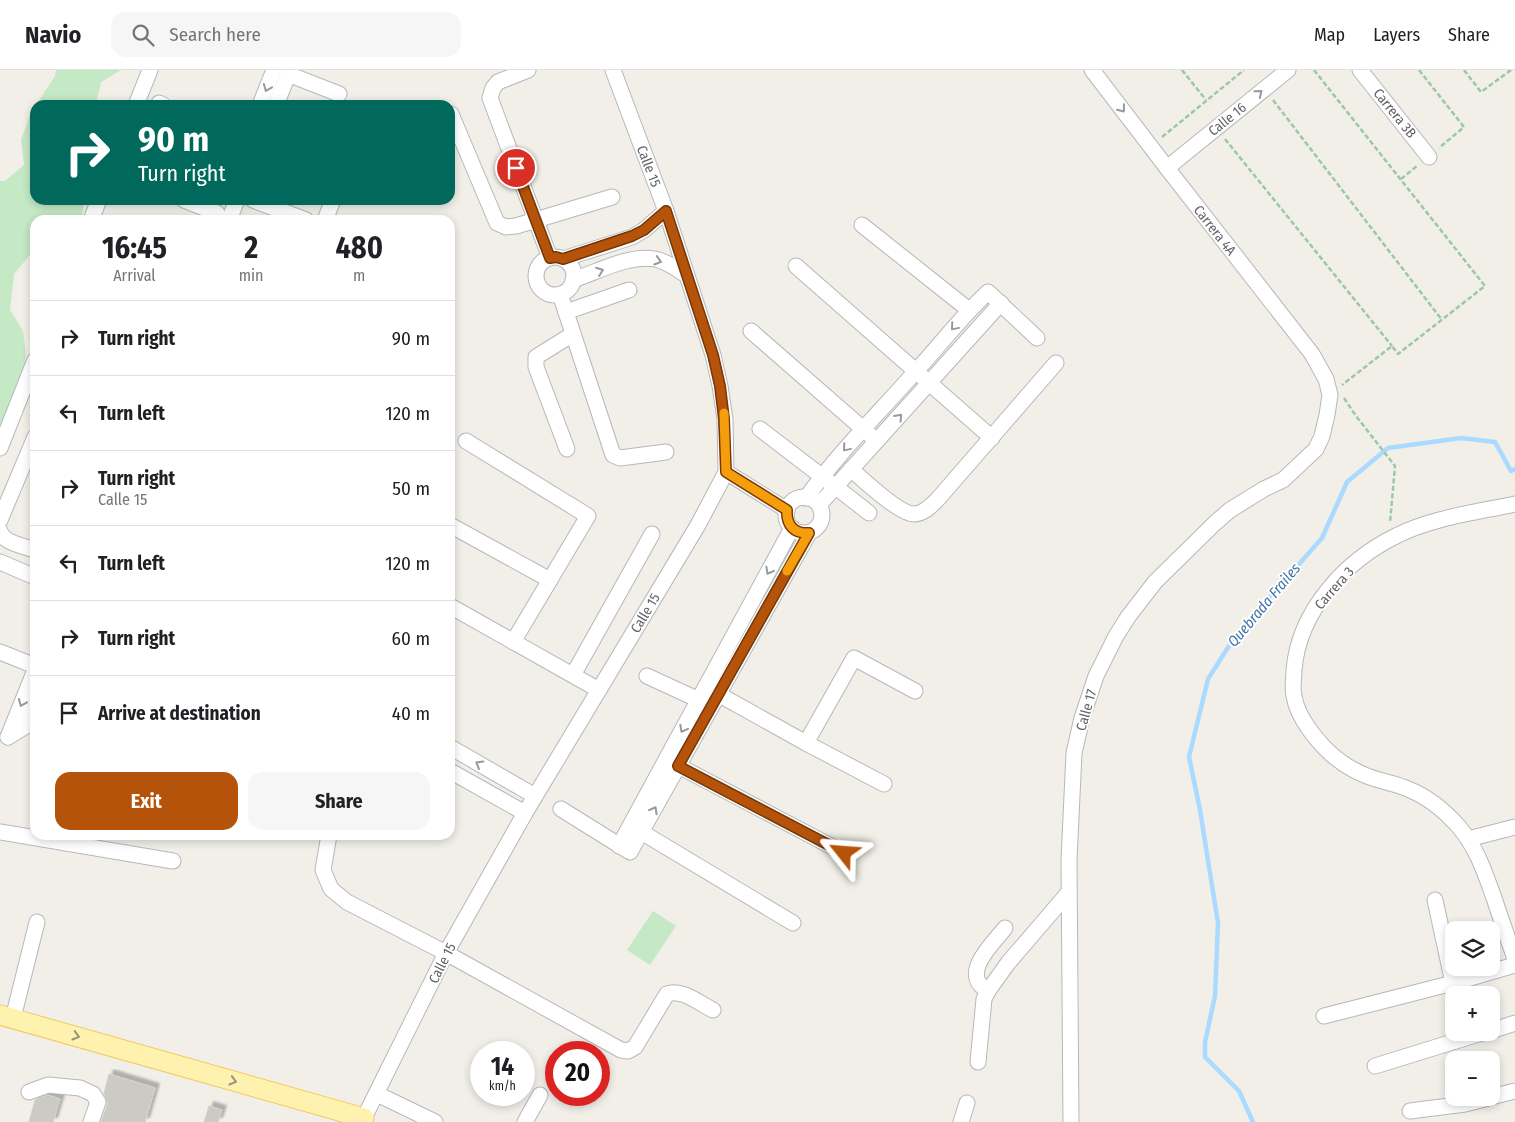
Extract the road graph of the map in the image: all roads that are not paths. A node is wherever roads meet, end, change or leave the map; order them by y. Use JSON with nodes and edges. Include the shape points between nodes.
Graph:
{"nodes":[{"id":1,"x":150,"y":70,"type":"edge"},
{"id":2,"x":528,"y":70,"type":"edge"},
{"id":3,"x":613,"y":70,"type":"edge"},
{"id":4,"x":1091,"y":70,"type":"edge"},
{"id":5,"x":1288,"y":70,"type":"edge"},
{"id":6,"x":1360,"y":70,"type":"edge"},
{"id":7,"x":284,"y":71,"type":"edge"},
{"id":8,"x":339,"y":94,"type":"dead end"},
{"id":9,"x":138,"y":100,"type":"edge"},
{"id":10,"x":264,"y":100,"type":"edge"},
{"id":11,"x":277,"y":100,"type":"edge"},
{"id":12,"x":455,"y":124,"type":"edge"},
{"id":13,"x":1429,"y":157,"type":"road end"},
{"id":14,"x":1167,"y":168,"type":"junction"},
{"id":15,"x":612,"y":197,"type":"dead end"},
{"id":16,"x":198,"y":205,"type":"edge"},
{"id":17,"x":230,"y":205,"type":"edge"},
{"id":18,"x":266,"y":205,"type":"edge"},
{"id":19,"x":666,"y":211,"type":"junction"},
{"id":20,"x":220,"y":213,"type":"edge"},
{"id":21,"x":293,"y":215,"type":"edge"},
{"id":22,"x":536,"y":219,"type":"junction"},
{"id":23,"x":862,"y":225,"type":"dead end"},
{"id":24,"x":556,"y":258,"type":"junction"},
{"id":25,"x":796,"y":266,"type":"dead end"},
{"id":26,"x":686,"y":275,"type":"junction"},
{"id":27,"x":573,"y":280,"type":"junction"},
{"id":28,"x":629,"y":290,"type":"dead end"},
{"id":29,"x":560,"y":294,"type":"junction"},
{"id":30,"x":1001,"y":304,"type":"junction"},
{"id":31,"x":969,"y":310,"type":"junction"},
{"id":32,"x":566,"y":312,"type":"junction"},
{"id":33,"x":751,"y":330,"type":"dead end"},
{"id":34,"x":573,"y":334,"type":"junction"},
{"id":35,"x":1037,"y":338,"type":"dead end"},
{"id":36,"x":1056,"y":363,"type":"dead end"},
{"id":37,"x":916,"y":372,"type":"junction"},
{"id":38,"x":30,"y":373,"type":"edge"},
{"id":39,"x":930,"y":383,"type":"junction"},
{"id":40,"x":1334,"y":391,"type":"joint"},
{"id":41,"x":862,"y":428,"type":"junction"},
{"id":42,"x":760,"y":429,"type":"dead end"},
{"id":43,"x":992,"y":438,"type":"junction"},
{"id":44,"x":466,"y":441,"type":"dead end"},
{"id":45,"x":877,"y":442,"type":"junction"},
{"id":46,"x":0,"y":448,"type":"edge"},
{"id":47,"x":30,"y":449,"type":"edge"},
{"id":48,"x":567,"y":449,"type":"dead end"},
{"id":49,"x":666,"y":452,"type":"dead end"},
{"id":50,"x":850,"y":470,"type":"junction"},
{"id":51,"x":726,"y":472,"type":"junction"},
{"id":52,"x":821,"y":476,"type":"junction"},
{"id":53,"x":836,"y":486,"type":"junction"},
{"id":54,"x":812,"y":501,"type":"junction"},
{"id":55,"x":1515,"y":504,"type":"edge"},
{"id":56,"x":787,"y":510,"type":"junction"},
{"id":57,"x":869,"y":513,"type":"dead end"},
{"id":58,"x":0,"y":520,"type":"edge"},
{"id":59,"x":455,"y":528,"type":"edge"},
{"id":60,"x":792,"y":528,"type":"junction"},
{"id":61,"x":0,"y":531,"type":"edge"},
{"id":62,"x":809,"y":533,"type":"junction"},
{"id":63,"x":652,"y":534,"type":"dead end"},
{"id":64,"x":30,"y":548,"type":"edge"},
{"id":65,"x":0,"y":562,"type":"edge"},
{"id":66,"x":30,"y":575,"type":"edge"},
{"id":67,"x":550,"y":580,"type":"junction"},
{"id":68,"x":455,"y":609,"type":"edge"},
{"id":69,"x":513,"y":642,"type":"junction"},
{"id":70,"x":0,"y":652,"type":"edge"},
{"id":71,"x":30,"y":664,"type":"edge"},
{"id":72,"x":573,"y":675,"type":"junction"},
{"id":73,"x":648,"y":676,"type":"dead end"},
{"id":74,"x":30,"y":681,"type":"edge"},
{"id":75,"x":599,"y":690,"type":"junction"},
{"id":76,"x":915,"y":691,"type":"dead end"},
{"id":77,"x":708,"y":693,"type":"junction"},
{"id":78,"x":30,"y":716,"type":"edge"},
{"id":79,"x":4,"y":736,"type":"edge"},
{"id":80,"x":806,"y":743,"type":"junction"},
{"id":81,"x":455,"y":750,"type":"edge"},
{"id":82,"x":672,"y":763,"type":"junction"},
{"id":83,"x":455,"y":774,"type":"edge"},
{"id":84,"x":884,"y":784,"type":"dead end"},
{"id":85,"x":536,"y":796,"type":"junction"},
{"id":86,"x":561,"y":809,"type":"dead end"},
{"id":87,"x":525,"y":812,"type":"junction"},
{"id":88,"x":1515,"y":827,"type":"edge"},
{"id":89,"x":636,"y":829,"type":"junction"},
{"id":90,"x":0,"y":832,"type":"edge"},
{"id":91,"x":30,"y":835,"type":"edge"},
{"id":92,"x":1468,"y":839,"type":"junction"},
{"id":93,"x":71,"y":840,"type":"edge"},
{"id":94,"x":328,"y":840,"type":"edge"},
{"id":95,"x":844,"y":853,"type":"dead end"},
{"id":96,"x":173,"y":861,"type":"dead end"},
{"id":97,"x":1069,"y":892,"type":"junction"},
{"id":98,"x":1435,"y":900,"type":"dead end"},
{"id":99,"x":1508,"y":916,"type":"edge"},
{"id":100,"x":37,"y":922,"type":"dead end"},
{"id":101,"x":793,"y":923,"type":"dead end"},
{"id":102,"x":1005,"y":928,"type":"dead end"},
{"id":103,"x":446,"y":952,"type":"junction"},
{"id":104,"x":1515,"y":959,"type":"edge"},
{"id":105,"x":1515,"y":965,"type":"edge"},
{"id":106,"x":1453,"y":983,"type":"junction"},
{"id":107,"x":988,"y":990,"type":"junction"},
{"id":108,"x":713,"y":1010,"type":"dead end"},
{"id":109,"x":6,"y":1016,"type":"edge"},
{"id":110,"x":1324,"y":1016,"type":"dead end"},
{"id":111,"x":1515,"y":1023,"type":"edge"},
{"id":112,"x":1500,"y":1027,"type":"edge"},
{"id":113,"x":1456,"y":1041,"type":"edge"},
{"id":114,"x":978,"y":1062,"type":"dead end"},
{"id":115,"x":1375,"y":1066,"type":"dead end"},
{"id":116,"x":1515,"y":1091,"type":"edge"},
{"id":117,"x":29,"y":1092,"type":"dead end"},
{"id":118,"x":376,"y":1094,"type":"junction"},
{"id":119,"x":540,"y":1095,"type":"dead end"},
{"id":120,"x":1500,"y":1095,"type":"edge"},
{"id":121,"x":967,"y":1103,"type":"dead end"},
{"id":122,"x":1449,"y":1106,"type":"edge"},
{"id":123,"x":1410,"y":1111,"type":"dead end"},
{"id":124,"x":363,"y":1120,"type":"edge"},
{"id":125,"x":91,"y":1122,"type":"edge"},
{"id":126,"x":435,"y":1122,"type":"edge"},
{"id":127,"x":526,"y":1122,"type":"edge"},
{"id":128,"x":962,"y":1122,"type":"edge"},
{"id":129,"x":1071,"y":1122,"type":"edge"}],
"edges":[{"from":1,"to":9,"type":"street"},
{"from":2,"to":22,"type":"street","via":[[498,82],[490,98]]},
{"from":3,"to":19,"type":"street","name":"Calle 15"},
{"from":4,"to":14,"type":"street","name":"Carrera 4A","one_way":true},
{"from":14,"to":5,"type":"street","name":"Calle 16","one_way":true},
{"from":6,"to":13,"type":"street","name":"Carrera 3B"},
{"from":7,"to":8,"type":"street"},
{"from":7,"to":10,"type":"street","one_way":true},
{"from":7,"to":11,"type":"street"},
{"from":12,"to":22,"type":"street","via":[[496,223],[516,226]]},
{"from":14,"to":40,"type":"street","name":"Carrera 4A","via":[[1312,354]]},
{"from":15,"to":22,"type":"street"},
{"from":16,"to":20,"type":"street"},
{"from":17,"to":20,"type":"street"},
{"from":18,"to":21,"type":"street"},
{"from":19,"to":24,"type":"street","via":[[632,236]]},
{"from":19,"to":26,"type":"street","name":"Calle 15"},
{"from":22,"to":24,"type":"street"},
{"from":23,"to":31,"type":"street"},
{"from":24,"to":27,"type":"street","via":[[572,268]]},
{"from":24,"to":29,"type":"street","via":[[544,261],[540,266],[538,284],[548,293]]},
{"from":25,"to":37,"type":"street"},
{"from":27,"to":26,"type":"street","one_way":true,"via":[[642,258],[657,259]]},
{"from":26,"to":51,"type":"street","name":"Calle 15","via":[[720,386]]},
{"from":27,"to":29,"type":"street","via":[[571,286]]},
{"from":28,"to":32,"type":"street"},
{"from":29,"to":32,"type":"street"},
{"from":30,"to":31,"type":"street","via":[[988,292]]},
{"from":30,"to":35,"type":"street"},
{"from":30,"to":39,"type":"street"},
{"from":31,"to":37,"type":"street","one_way":true},
{"from":32,"to":34,"type":"street"},
{"from":33,"to":41,"type":"street"},
{"from":34,"to":48,"type":"street","via":[[536,357],[536,367]]},
{"from":34,"to":49,"type":"street","via":[[613,455],[620,458]]},
{"from":36,"to":43,"type":"street"},
{"from":37,"to":39,"type":"street"},
{"from":37,"to":41,"type":"street"},
{"from":38,"to":46,"type":"street"},
{"from":39,"to":43,"type":"street"},
{"from":45,"to":39,"type":"street","one_way":true},
{"from":40,"to":97,"type":"street","name":"Calle 17","via":[[1316,449],[1283,480],[1230,510],[1215,523],[1155,582],[1116,636],[1096,676],[1074,753]]},
{"from":41,"to":45,"type":"street"},
{"from":41,"to":52,"type":"street","one_way":true},
{"from":42,"to":52,"type":"street"},
{"from":43,"to":50,"type":"street","via":[[937,500],[920,513],[902,511]]},
{"from":44,"to":67,"type":"street","via":[[588,516]]},
{"from":45,"to":50,"type":"street"},
{"from":47,"to":58,"type":"street"},
{"from":50,"to":53,"type":"street"},
{"from":51,"to":56,"type":"street"},
{"from":51,"to":75,"type":"street","name":"Calle 15"},
{"from":52,"to":53,"type":"street"},
{"from":52,"to":54,"type":"street"},
{"from":53,"to":54,"type":"street"},
{"from":53,"to":57,"type":"street"},
{"from":54,"to":56,"type":"street","via":[[795,500]]},
{"from":54,"to":62,"type":"street","via":[[822,511],[821,522]]},
{"from":55,"to":92,"type":"street","name":"Carrera 3","via":[[1432,522],[1389,539],[1358,561],[1334,584],[1315,608],[1297,651],[1294,697],[1305,722],[1322,745],[1361,774],[1423,796],[1448,816]]},
{"from":56,"to":60,"type":"street","via":[[788,523]]},
{"from":59,"to":67,"type":"street"},
{"from":60,"to":62,"type":"street"},
{"from":60,"to":77,"type":"street","one_way":true},
{"from":61,"to":64,"type":"street","via":[[6,540]]},
{"from":62,"to":77,"type":"street"},
{"from":63,"to":72,"type":"street"},
{"from":65,"to":66,"type":"street"},
{"from":67,"to":69,"type":"street"},
{"from":68,"to":69,"type":"street"},
{"from":69,"to":72,"type":"street"},
{"from":70,"to":71,"type":"street"},
{"from":72,"to":75,"type":"street"},
{"from":73,"to":77,"type":"street"},
{"from":74,"to":79,"type":"street","one_way":true},
{"from":75,"to":85,"type":"street","name":"Calle 15"},
{"from":76,"to":80,"type":"street","via":[[854,658]]},
{"from":77,"to":80,"type":"street"},
{"from":77,"to":82,"type":"street","one_way":true},
{"from":77,"to":82,"type":"street"},
{"from":78,"to":79,"type":"street","via":[[26,726]]},
{"from":80,"to":84,"type":"street"},
{"from":85,"to":81,"type":"street","one_way":true},
{"from":82,"to":89,"type":"street"},
{"from":82,"to":95,"type":"street"},
{"from":83,"to":87,"type":"street"},
{"from":85,"to":87,"type":"street","name":"Calle 15"},
{"from":86,"to":89,"type":"street","via":[[625,849]]},
{"from":87,"to":103,"type":"street","name":"Calle 15"},
{"from":88,"to":92,"type":"street"},
{"from":89,"to":101,"type":"street"},
{"from":90,"to":91,"type":"street"},
{"from":92,"to":99,"type":"street","name":"Carrera 3"},
{"from":93,"to":96,"type":"street"},
{"from":94,"to":103,"type":"street","via":[[323,870],[331,890]]},
{"from":97,"to":107,"type":"street"},
{"from":97,"to":129,"type":"street","name":"Calle 17"},
{"from":98,"to":106,"type":"street"},
{"from":99,"to":104,"type":"street","name":"Carrera 3"},
{"from":100,"to":109,"type":"street"},
{"from":102,"to":107,"type":"street","via":[[976,968],[977,981]]},
{"from":103,"to":108,"type":"street","via":[[621,1050],[635,1047],[666,994],[680,993]]},
{"from":103,"to":118,"type":"street","name":"Calle 15"},
{"from":105,"to":106,"type":"street"},
{"from":106,"to":110,"type":"street"},
{"from":107,"to":114,"type":"street","via":[[984,999]]},
{"from":109,"to":124,"type":"main road","one_way":true},
{"from":111,"to":112,"type":"street"},
{"from":113,"to":115,"type":"street"},
{"from":116,"to":120,"type":"street"},
{"from":117,"to":125,"type":"street","via":[[48,1085],[80,1088],[93,1094],[98,1102]]},
{"from":118,"to":124,"type":"street","name":"Calle 15"},
{"from":118,"to":126,"type":"street"},
{"from":119,"to":127,"type":"street"},
{"from":121,"to":128,"type":"street"},
{"from":122,"to":123,"type":"street"}]}
